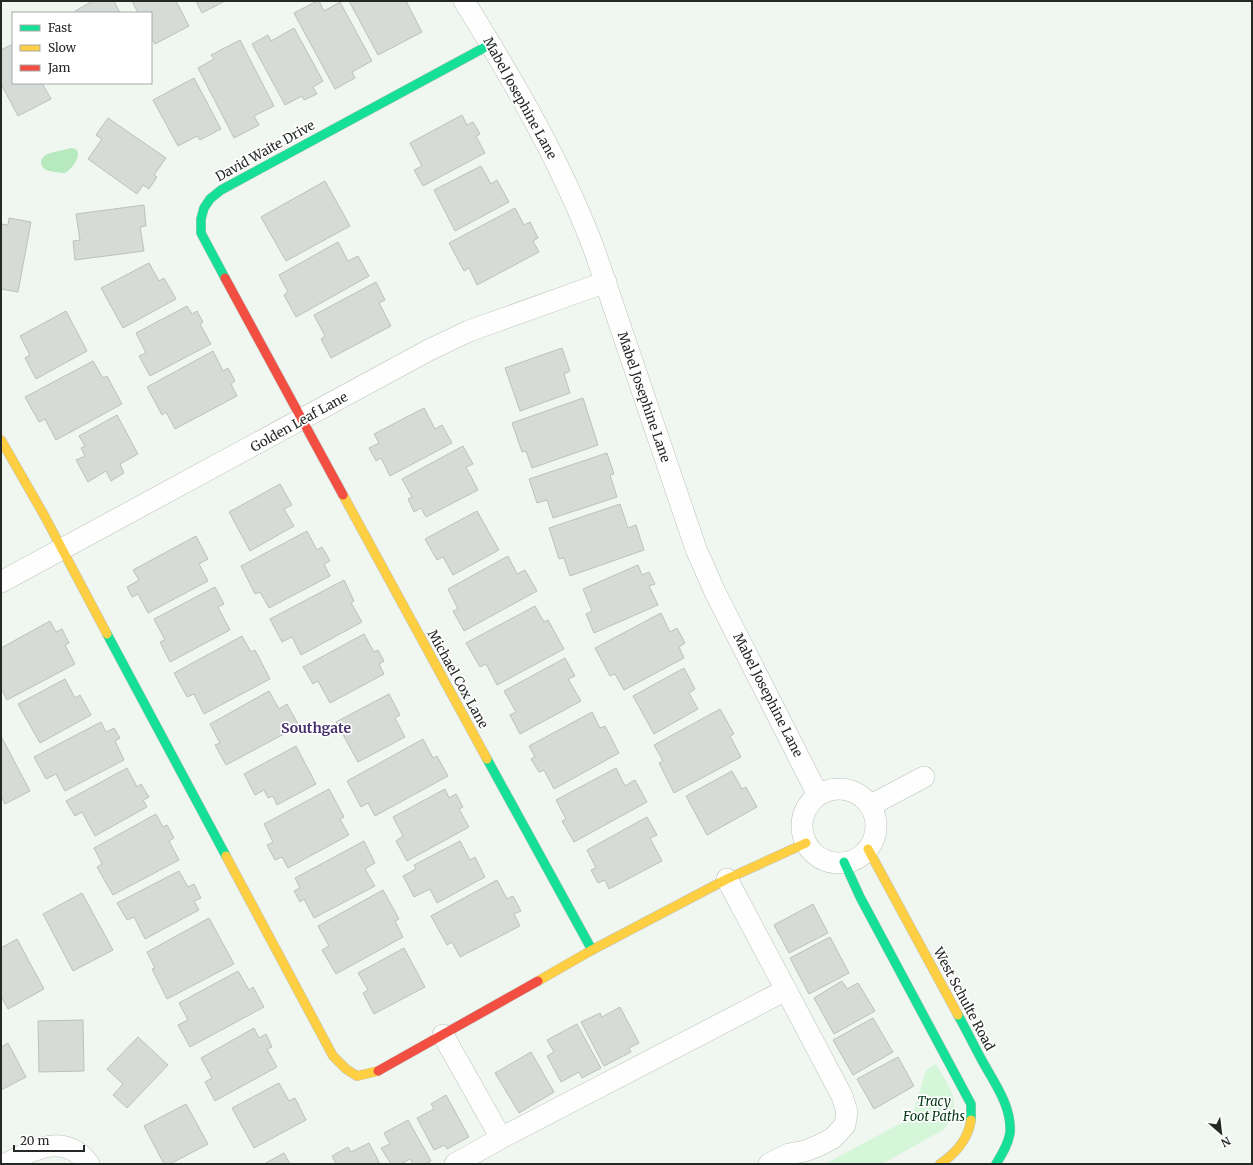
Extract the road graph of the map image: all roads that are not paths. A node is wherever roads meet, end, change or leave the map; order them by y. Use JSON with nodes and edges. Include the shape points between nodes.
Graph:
{"nodes":[{"id":1,"x":464,"y":1,"type":"edge"},
{"id":2,"x":491,"y":44,"type":"junction"},
{"id":3,"x":606,"y":282,"type":"junction"},
{"id":4,"x":302,"y":420,"type":"junction"},
{"id":5,"x":1,"y":440,"type":"edge"},
{"id":6,"x":62,"y":550,"type":"junction"},
{"id":7,"x":1,"y":582,"type":"edge"},
{"id":8,"x":924,"y":777,"type":"dead end"},
{"id":9,"x":818,"y":795,"type":"junction"},
{"id":10,"x":871,"y":805,"type":"junction"},
{"id":11,"x":806,"y":842,"type":"junction"},
{"id":12,"x":868,"y":850,"type":"junction"},
{"id":13,"x":844,"y":862,"type":"junction"},
{"id":14,"x":727,"y":879,"type":"junction"},
{"id":15,"x":592,"y":950,"type":"junction"},
{"id":16,"x":786,"y":990,"type":"junction"},
{"id":17,"x":443,"y":1035,"type":"junction"},
{"id":18,"x":501,"y":1138,"type":"junction"},
{"id":19,"x":6,"y":1164,"type":"edge"},
{"id":20,"x":89,"y":1164,"type":"edge"},
{"id":21,"x":455,"y":1164,"type":"edge"},
{"id":22,"x":769,"y":1164,"type":"edge"},
{"id":23,"x":940,"y":1164,"type":"edge"},
{"id":24,"x":996,"y":1164,"type":"edge"}],
"edges":[{"from":1,"to":2,"type":"street","name":"Mabel Josephine Lane"},
{"from":2,"to":3,"type":"street","name":"Mabel Josephine Lane","via":[[569,189]]},
{"from":2,"to":4,"type":"street","name":"David Waite Drive","via":[[221,190],[204,206],[200,218],[201,233]]},
{"from":3,"to":4,"type":"street","name":"Golden Leaf Lane","via":[[469,331],[429,350]]},
{"from":3,"to":9,"type":"street","name":"Mabel Josephine Lane","via":[[696,549],[715,592]]},
{"from":4,"to":6,"type":"street","name":"Golden Leaf Lane"},
{"from":4,"to":15,"type":"street","name":"Michael Cox Lane"},
{"from":5,"to":6,"type":"street"},
{"from":6,"to":7,"type":"street","name":"Golden Leaf Lane"},
{"from":6,"to":17,"type":"street","via":[[334,1058],[346,1070],[358,1076],[375,1072]]},
{"from":8,"to":10,"type":"street"},
{"from":9,"to":10,"type":"street","via":[[829,790],[852,791]]},
{"from":9,"to":11,"type":"street","via":[[805,812],[803,832]]},
{"from":10,"to":12,"type":"street","via":[[876,828]]},
{"from":11,"to":13,"type":"street","via":[[813,852],[822,858]]},
{"from":11,"to":14,"type":"street"},
{"from":12,"to":13,"type":"street","via":[[853,860]]},
{"from":12,"to":24,"type":"street","name":"West Schulte Road","via":[[1008,1110],[1011,1130],[1007,1147]]},
{"from":13,"to":23,"type":"street","via":[[860,897],[971,1104],[973,1114],[966,1138],[955,1154]]},
{"from":14,"to":15,"type":"street"},
{"from":14,"to":16,"type":"street"},
{"from":15,"to":17,"type":"street"},
{"from":16,"to":18,"type":"street"},
{"from":16,"to":22,"type":"street","via":[[842,1096],[847,1112],[845,1125],[833,1138],[805,1151],[788,1154]]},
{"from":17,"to":18,"type":"street"},
{"from":18,"to":21,"type":"street"},
{"from":19,"to":20,"type":"street","via":[[32,1150],[50,1145],[70,1147]]}]}
